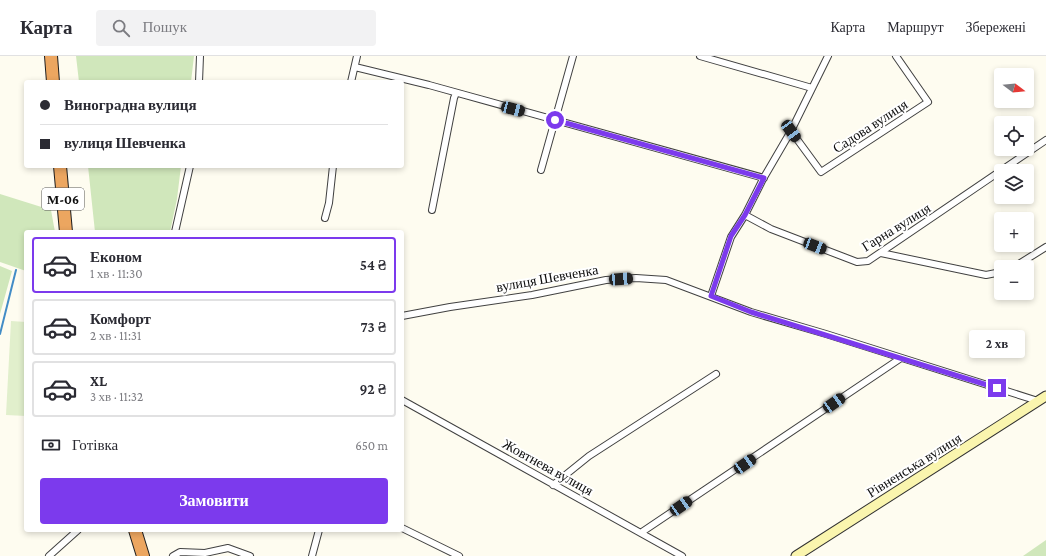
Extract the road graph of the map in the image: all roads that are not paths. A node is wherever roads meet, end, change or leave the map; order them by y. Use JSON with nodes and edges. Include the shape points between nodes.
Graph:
{"nodes":[{"id":1,"x":51,"y":56,"type":"edge"},
{"id":2,"x":200,"y":56,"type":"edge"},
{"id":3,"x":356,"y":56,"type":"edge"},
{"id":4,"x":573,"y":56,"type":"edge"},
{"id":5,"x":700,"y":56,"type":"edge"},
{"id":6,"x":828,"y":56,"type":"edge"},
{"id":7,"x":896,"y":56,"type":"edge"},
{"id":8,"x":355,"y":67,"type":"junction"},
{"id":9,"x":53,"y":80,"type":"edge"},
{"id":10,"x":199,"y":80,"type":"edge"},
{"id":11,"x":352,"y":80,"type":"edge"},
{"id":12,"x":812,"y":88,"type":"junction"},
{"id":13,"x":456,"y":93,"type":"junction"},
{"id":14,"x":555,"y":120,"type":"junction"},
{"id":15,"x":791,"y":131,"type":"junction"},
{"id":16,"x":1046,"y":140,"type":"edge"},
{"id":17,"x":60,"y":168,"type":"edge"},
{"id":18,"x":190,"y":168,"type":"edge"},
{"id":19,"x":333,"y":168,"type":"edge"},
{"id":20,"x":541,"y":170,"type":"dead end"},
{"id":21,"x":764,"y":178,"type":"junction"},
{"id":22,"x":432,"y":210,"type":"dead end"},
{"id":23,"x":745,"y":215,"type":"junction"},
{"id":24,"x":324,"y":218,"type":"dead end"},
{"id":25,"x":66,"y":230,"type":"edge"},
{"id":26,"x":175,"y":230,"type":"edge"},
{"id":27,"x":1046,"y":247,"type":"edge"},
{"id":28,"x":881,"y":253,"type":"junction"},
{"id":29,"x":1025,"y":260,"type":"edge"},
{"id":30,"x":994,"y":273,"type":"edge"},
{"id":31,"x":711,"y":296,"type":"junction"},
{"id":32,"x":404,"y":316,"type":"edge"},
{"id":33,"x":901,"y":358,"type":"junction"},
{"id":34,"x":716,"y":374,"type":"dead end"},
{"id":35,"x":1042,"y":399,"type":"edge"},
{"id":36,"x":404,"y":401,"type":"edge"},
{"id":37,"x":553,"y":485,"type":"junction"},
{"id":38,"x":404,"y":529,"type":"edge"},
{"id":39,"x":76,"y":532,"type":"edge"},
{"id":40,"x":136,"y":532,"type":"edge"},
{"id":41,"x":318,"y":532,"type":"edge"},
{"id":42,"x":642,"y":532,"type":"junction"},
{"id":43,"x":50,"y":556,"type":"edge"},
{"id":44,"x":144,"y":556,"type":"edge"},
{"id":45,"x":173,"y":556,"type":"edge"},
{"id":46,"x":250,"y":556,"type":"edge"},
{"id":47,"x":312,"y":556,"type":"edge"},
{"id":48,"x":460,"y":556,"type":"edge"},
{"id":49,"x":682,"y":556,"type":"edge"},
{"id":50,"x":796,"y":556,"type":"edge"}],
"edges":[{"from":1,"to":9,"type":"highway"},
{"from":2,"to":10,"type":"street"},
{"from":3,"to":8,"type":"street"},
{"from":4,"to":14,"type":"street"},
{"from":5,"to":12,"type":"street"},
{"from":6,"to":12,"type":"street"},
{"from":7,"to":15,"type":"street","name":"Садова вулиця","via":[[928,102],[821,172]]},
{"from":8,"to":11,"type":"street"},
{"from":8,"to":13,"type":"street"},
{"from":12,"to":15,"type":"street"},
{"from":13,"to":14,"type":"street"},
{"from":13,"to":22,"type":"street"},
{"from":14,"to":20,"type":"street"},
{"from":14,"to":21,"type":"street"},
{"from":15,"to":21,"type":"street"},
{"from":16,"to":28,"type":"street","name":"Гарна вулиця"},
{"from":17,"to":25,"type":"highway","number":"М-06"},
{"from":18,"to":26,"type":"street"},
{"from":19,"to":24,"type":"street","via":[[329,203]]},
{"from":21,"to":23,"type":"street"},
{"from":23,"to":28,"type":"street","name":"Гарна вулиця","via":[[771,229],[857,262],[868,261]]},
{"from":23,"to":31,"type":"street","via":[[731,236]]},
{"from":27,"to":29,"type":"street"},
{"from":28,"to":30,"type":"street","via":[[986,275]]},
{"from":31,"to":32,"type":"street","name":"вулиця Шевченка","via":[[666,280],[636,278],[606,280]]},
{"from":31,"to":33,"type":"street","name":"вулиця Шевченка","via":[[751,312]]},
{"from":33,"to":35,"type":"street","name":"вулиця Шевченка"},
{"from":33,"to":42,"type":"street"},
{"from":34,"to":37,"type":"street","via":[[589,456]]},
{"from":35,"to":50,"type":"main road","name":"Рівненська вулиця"},
{"from":36,"to":37,"type":"street","name":"Жовтнева вулиця"},
{"from":37,"to":42,"type":"street","name":"Жовтнева вулиця"},
{"from":38,"to":48,"type":"street"},
{"from":39,"to":43,"type":"street"},
{"from":40,"to":44,"type":"highway"},
{"from":41,"to":47,"type":"street"},
{"from":42,"to":49,"type":"street","name":"Жовтнева вулиця"},
{"from":45,"to":46,"type":"street","via":[[180,552],[205,553],[228,548]]}]}
